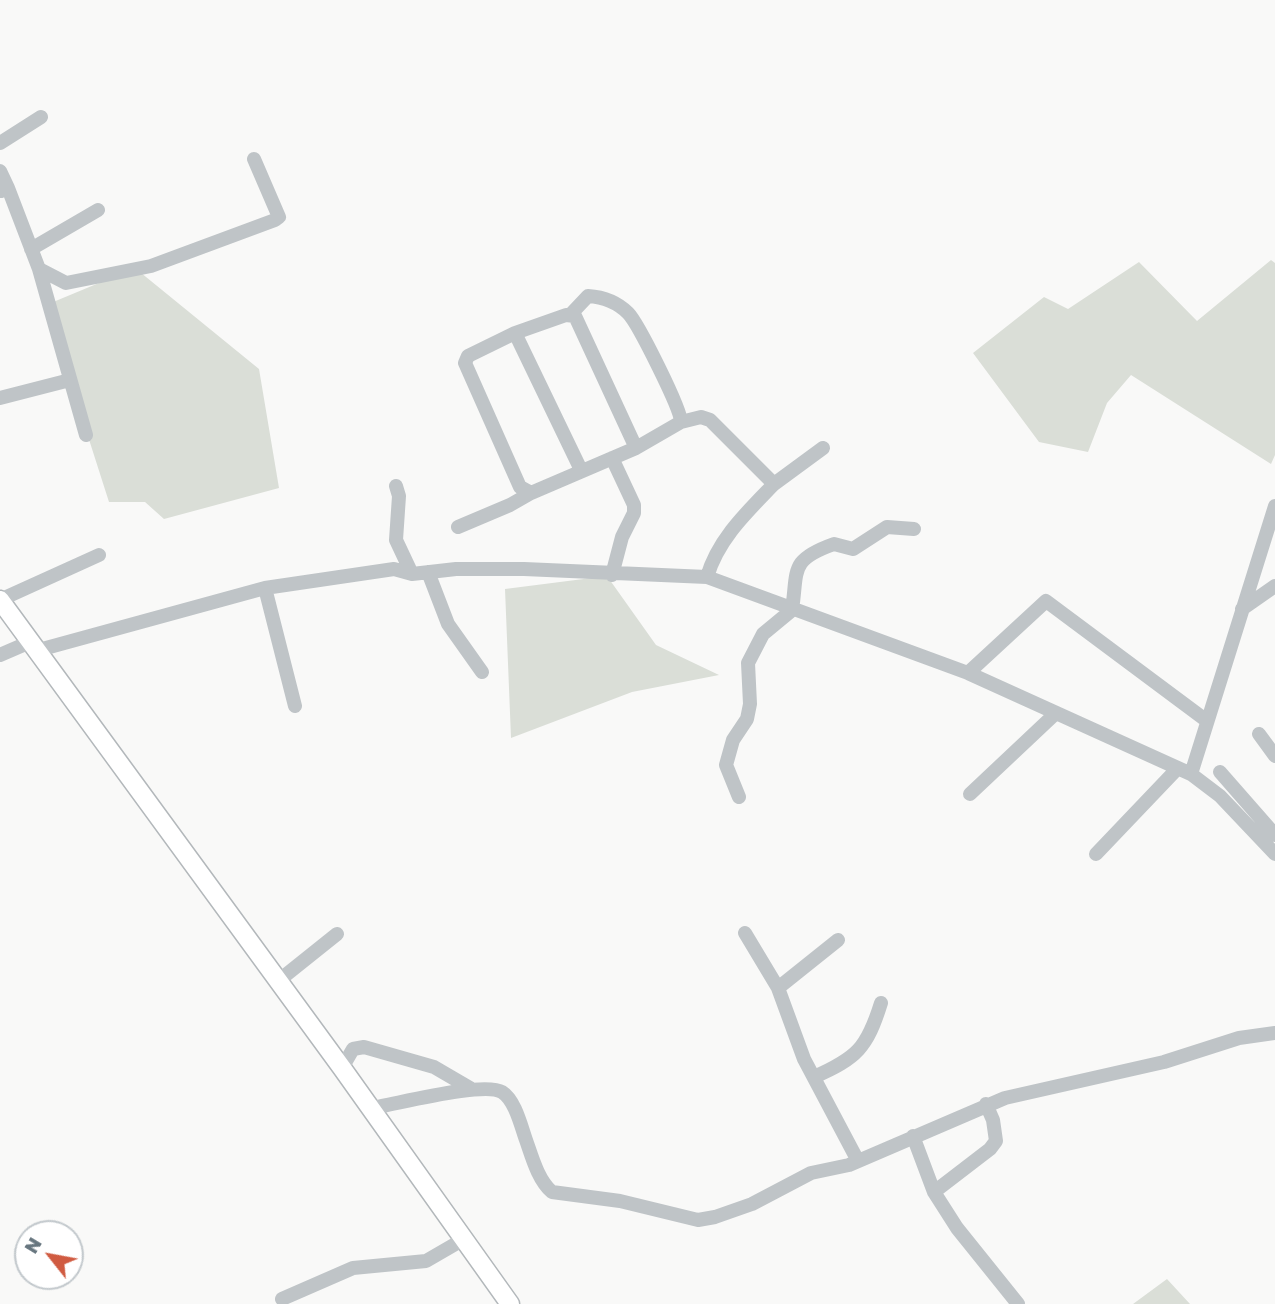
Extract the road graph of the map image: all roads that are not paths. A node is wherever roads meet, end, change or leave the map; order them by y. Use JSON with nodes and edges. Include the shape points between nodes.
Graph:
{"nodes":[{"id":1,"x":41,"y":117,"type":"dead end"},
{"id":2,"x":0,"y":143,"type":"edge"},
{"id":3,"x":254,"y":159,"type":"dead end"},
{"id":4,"x":0,"y":171,"type":"edge"},
{"id":5,"x":4,"y":190,"type":"edge"},
{"id":6,"x":98,"y":210,"type":"dead end"},
{"id":7,"x":32,"y":249,"type":"junction"},
{"id":8,"x":39,"y":269,"type":"junction"},
{"id":9,"x":571,"y":314,"type":"junction"},
{"id":10,"x":515,"y":334,"type":"junction"},
{"id":11,"x":71,"y":380,"type":"junction"},
{"id":12,"x":0,"y":398,"type":"edge"},
{"id":13,"x":681,"y":422,"type":"junction"},
{"id":14,"x":86,"y":435,"type":"dead end"},
{"id":15,"x":636,"y":448,"type":"junction"},
{"id":16,"x":823,"y":448,"type":"dead end"},
{"id":17,"x":612,"y":458,"type":"junction"},
{"id":18,"x":581,"y":470,"type":"junction"},
{"id":19,"x":774,"y":484,"type":"junction"},
{"id":20,"x":396,"y":486,"type":"dead end"},
{"id":21,"x":531,"y":493,"type":"junction"},
{"id":22,"x":1275,"y":506,"type":"edge"},
{"id":23,"x":458,"y":527,"type":"dead end"},
{"id":24,"x":914,"y":529,"type":"dead end"},
{"id":25,"x":99,"y":555,"type":"dead end"},
{"id":26,"x":428,"y":572,"type":"junction"},
{"id":27,"x":412,"y":574,"type":"junction"},
{"id":28,"x":612,"y":575,"type":"junction"},
{"id":29,"x":707,"y":577,"type":"junction"},
{"id":30,"x":1275,"y":586,"type":"edge"},
{"id":31,"x":265,"y":589,"type":"junction"},
{"id":32,"x":0,"y":600,"type":"edge"},
{"id":33,"x":1242,"y":609,"type":"junction"},
{"id":34,"x":792,"y":610,"type":"junction"},
{"id":35,"x":33,"y":646,"type":"junction"},
{"id":36,"x":0,"y":655,"type":"edge"},
{"id":37,"x":482,"y":672,"type":"dead end"},
{"id":38,"x":968,"y":673,"type":"junction"},
{"id":39,"x":295,"y":706,"type":"dead end"},
{"id":40,"x":1056,"y":713,"type":"junction"},
{"id":41,"x":1207,"y":721,"type":"junction"},
{"id":42,"x":1259,"y":734,"type":"dead end"},
{"id":43,"x":1274,"y":753,"type":"edge"},
{"id":44,"x":1184,"y":771,"type":"junction"},
{"id":45,"x":1220,"y":772,"type":"dead end"},
{"id":46,"x":970,"y":794,"type":"dead end"},
{"id":47,"x":738,"y":797,"type":"dead end"},
{"id":48,"x":1275,"y":835,"type":"edge"},
{"id":49,"x":1096,"y":854,"type":"dead end"},
{"id":50,"x":1275,"y":854,"type":"edge"},
{"id":51,"x":745,"y":933,"type":"dead end"},
{"id":52,"x":337,"y":934,"type":"dead end"},
{"id":53,"x":838,"y":940,"type":"dead end"},
{"id":54,"x":277,"y":982,"type":"junction"},
{"id":55,"x":778,"y":988,"type":"junction"},
{"id":56,"x":881,"y":1003,"type":"dead end"},
{"id":57,"x":1275,"y":1033,"type":"edge"},
{"id":58,"x":342,"y":1068,"type":"junction"},
{"id":59,"x":814,"y":1077,"type":"junction"},
{"id":60,"x":470,"y":1088,"type":"junction"},
{"id":61,"x":986,"y":1104,"type":"junction"},
{"id":62,"x":373,"y":1111,"type":"junction"},
{"id":63,"x":913,"y":1136,"type":"junction"},
{"id":64,"x":858,"y":1161,"type":"junction"},
{"id":65,"x":934,"y":1192,"type":"junction"},
{"id":66,"x":464,"y":1239,"type":"junction"},
{"id":67,"x":282,"y":1299,"type":"dead end"},
{"id":68,"x":510,"y":1304,"type":"edge"},
{"id":69,"x":1018,"y":1304,"type":"edge"}],
"edges":[{"from":1,"to":2,"type":"street"},
{"from":3,"to":8,"type":"street","via":[[279,217],[275,220],[150,266],[96,278],[66,282]]},
{"from":4,"to":5,"type":"street"},
{"from":5,"to":7,"type":"street"},
{"from":6,"to":7,"type":"street"},
{"from":7,"to":8,"type":"street"},
{"from":8,"to":11,"type":"street"},
{"from":9,"to":10,"type":"street"},
{"from":9,"to":13,"type":"street","via":[[588,296],[625,310],[638,328]]},
{"from":9,"to":15,"type":"street"},
{"from":10,"to":18,"type":"street"},
{"from":10,"to":21,"type":"street","via":[[468,356],[465,363],[520,487]]},
{"from":11,"to":12,"type":"street"},
{"from":11,"to":14,"type":"street"},
{"from":13,"to":15,"type":"street"},
{"from":13,"to":19,"type":"street","via":[[701,417],[710,420]]},
{"from":15,"to":17,"type":"street"},
{"from":16,"to":19,"type":"street"},
{"from":17,"to":18,"type":"street"},
{"from":17,"to":28,"type":"street","via":[[634,505]]},
{"from":18,"to":21,"type":"street"},
{"from":19,"to":29,"type":"street","via":[[737,523],[712,560]]},
{"from":20,"to":27,"type":"street","via":[[396,540]]},
{"from":21,"to":23,"type":"street"},
{"from":22,"to":33,"type":"street"},
{"from":24,"to":34,"type":"street","via":[[887,527],[859,548],[834,544],[807,558],[795,571]]},
{"from":25,"to":32,"type":"street"},
{"from":26,"to":27,"type":"street"},
{"from":26,"to":28,"type":"street","via":[[524,569]]},
{"from":26,"to":37,"type":"street","via":[[448,624]]},
{"from":27,"to":31,"type":"street","via":[[394,569]]},
{"from":28,"to":29,"type":"street"},
{"from":29,"to":34,"type":"street"},
{"from":30,"to":33,"type":"street"},
{"from":31,"to":35,"type":"street"},
{"from":31,"to":39,"type":"street"},
{"from":32,"to":35,"type":"main road"},
{"from":33,"to":41,"type":"street"},
{"from":34,"to":38,"type":"street"},
{"from":34,"to":47,"type":"street","via":[[763,634],[748,663],[748,712],[726,765]]},
{"from":35,"to":36,"type":"street"},
{"from":35,"to":54,"type":"main road"},
{"from":38,"to":40,"type":"street"},
{"from":38,"to":41,"type":"street","via":[[1046,601]]},
{"from":40,"to":44,"type":"street"},
{"from":40,"to":46,"type":"street"},
{"from":41,"to":44,"type":"street"},
{"from":42,"to":43,"type":"street"},
{"from":44,"to":49,"type":"street"},
{"from":44,"to":50,"type":"street","via":[[1220,796]]},
{"from":45,"to":48,"type":"street"},
{"from":51,"to":55,"type":"street"},
{"from":52,"to":54,"type":"street"},
{"from":53,"to":55,"type":"street"},
{"from":54,"to":58,"type":"main road"},
{"from":55,"to":59,"type":"street"},
{"from":56,"to":59,"type":"street","via":[[860,1052]]},
{"from":57,"to":61,"type":"street","via":[[1239,1038],[1164,1062]]},
{"from":58,"to":60,"type":"street","via":[[353,1049],[364,1047],[434,1068]]},
{"from":58,"to":62,"type":"main road"},
{"from":59,"to":64,"type":"street"},
{"from":60,"to":62,"type":"street"},
{"from":60,"to":64,"type":"street","via":[[483,1087],[506,1096],[534,1164],[552,1192],[620,1200],[680,1217],[698,1220],[729,1214],[811,1173]]},
{"from":61,"to":63,"type":"street"},
{"from":61,"to":65,"type":"street","via":[[996,1140]]},
{"from":62,"to":66,"type":"main road"},
{"from":63,"to":64,"type":"street"},
{"from":63,"to":65,"type":"street"},
{"from":65,"to":69,"type":"street"},
{"from":66,"to":67,"type":"street","via":[[426,1261],[353,1268]]},
{"from":66,"to":68,"type":"main road"}]}
